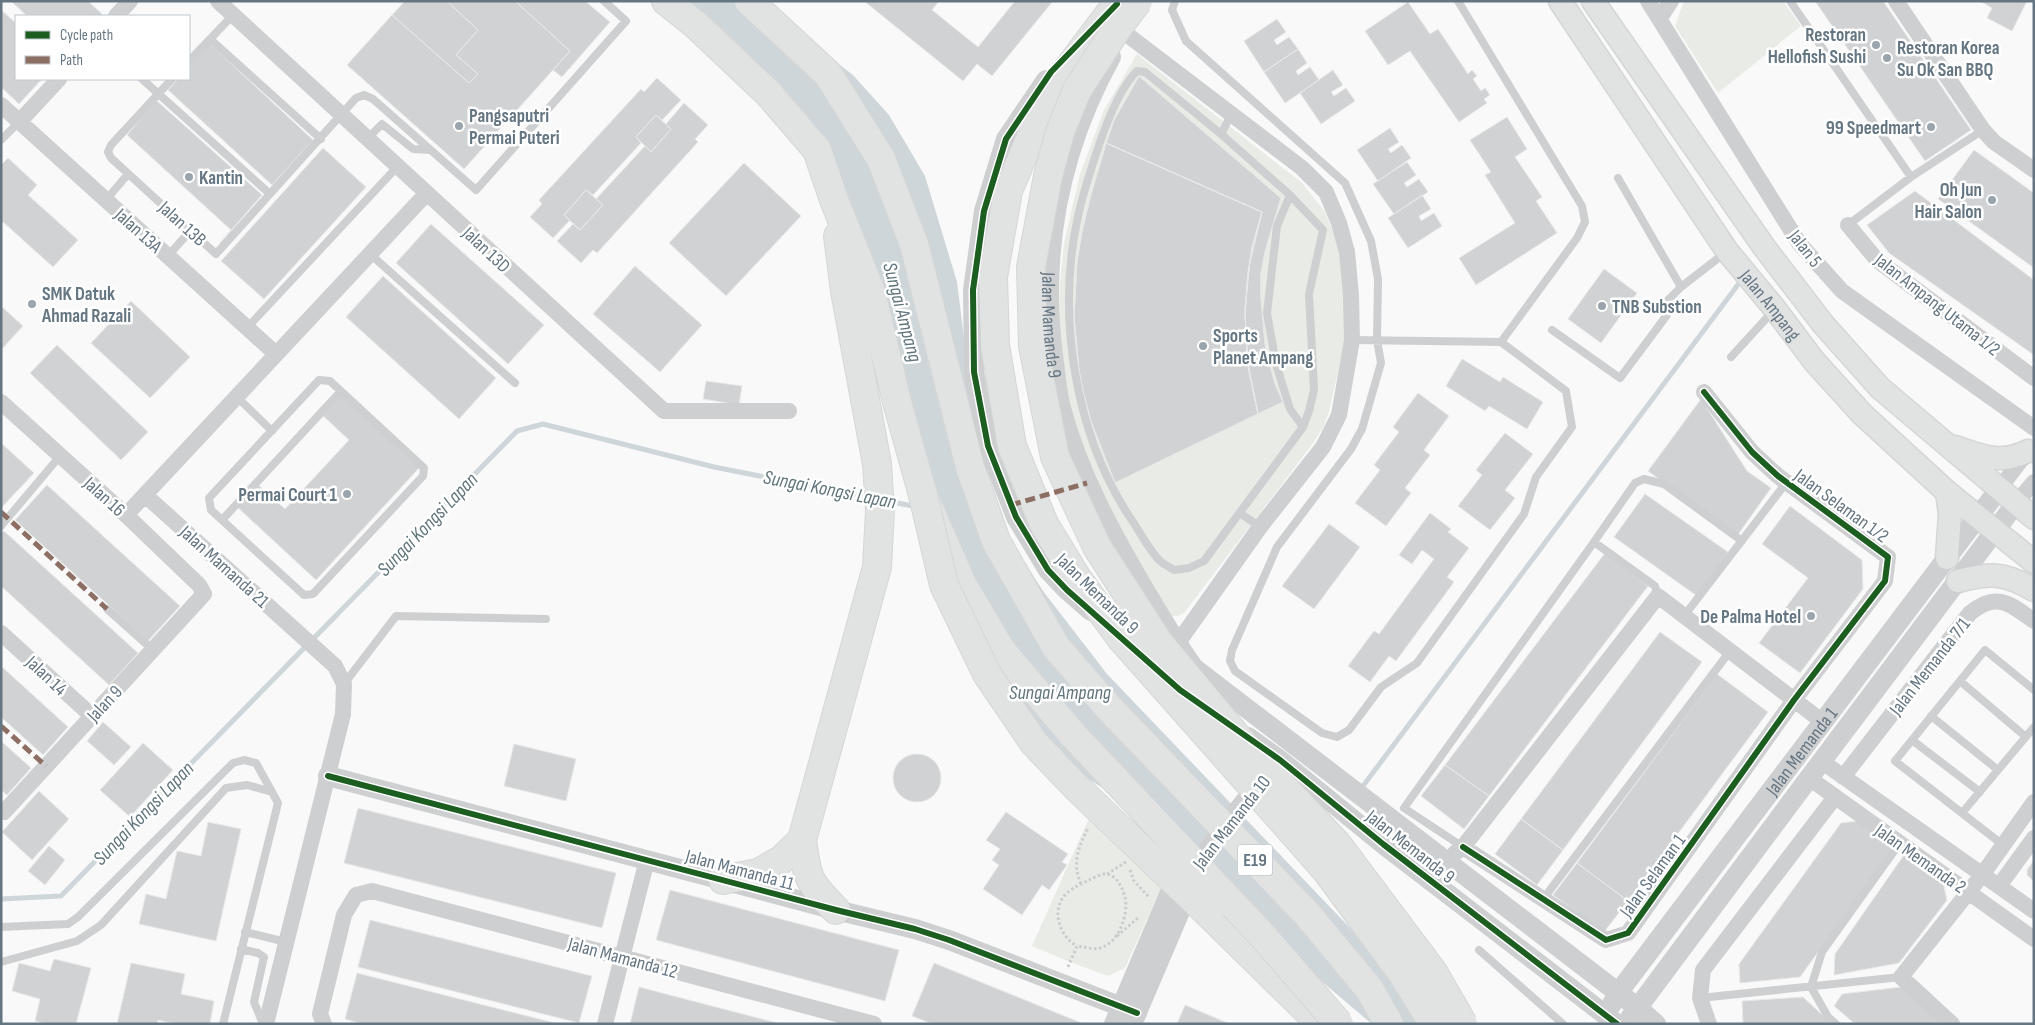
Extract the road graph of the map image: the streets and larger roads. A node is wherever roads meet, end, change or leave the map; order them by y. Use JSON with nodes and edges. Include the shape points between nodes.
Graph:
{"nodes":[{"id":1,"x":130,"y":1,"type":"edge"},
{"id":2,"x":218,"y":1,"type":"edge"},
{"id":3,"x":666,"y":1,"type":"edge"},
{"id":4,"x":749,"y":1,"type":"edge"},
{"id":5,"x":1152,"y":1,"type":"edge"},
{"id":6,"x":1560,"y":1,"type":"edge"},
{"id":7,"x":1593,"y":1,"type":"edge"},
{"id":8,"x":1648,"y":1,"type":"edge"},
{"id":9,"x":1671,"y":1,"type":"edge"},
{"id":10,"x":1896,"y":1,"type":"edge"},
{"id":11,"x":1125,"y":2,"type":"edge"},
{"id":12,"x":117,"y":15,"type":"edge"},
{"id":13,"x":1660,"y":18,"type":"junction"},
{"id":14,"x":1125,"y":34,"type":"junction"},
{"id":15,"x":58,"y":80,"type":"edge"},
{"id":16,"x":1,"y":105,"type":"edge"},
{"id":17,"x":19,"y":122,"type":"junction"},
{"id":18,"x":2034,"y":170,"type":"edge"},
{"id":19,"x":427,"y":193,"type":"junction"},
{"id":20,"x":834,"y":200,"type":"junction"},
{"id":21,"x":1848,"y":225,"type":"road end"},
{"id":22,"x":276,"y":354,"type":"junction"},
{"id":23,"x":2034,"y":378,"type":"edge"},
{"id":24,"x":1704,"y":392,"type":"dead end"},
{"id":25,"x":1,"y":402,"type":"edge"},
{"id":26,"x":789,"y":411,"type":"dead end"},
{"id":27,"x":2034,"y":428,"type":"edge"},
{"id":28,"x":1945,"y":444,"type":"junction"},
{"id":29,"x":2031,"y":447,"type":"edge"},
{"id":30,"x":2034,"y":482,"type":"edge"},
{"id":31,"x":1999,"y":489,"type":"junction"},
{"id":32,"x":1947,"y":492,"type":"junction"},
{"id":33,"x":146,"y":495,"type":"junction"},
{"id":34,"x":923,"y":495,"type":"junction"},
{"id":35,"x":2016,"y":503,"type":"junction"},
{"id":36,"x":126,"y":515,"type":"junction"},
{"id":37,"x":1978,"y":517,"type":"junction"},
{"id":38,"x":2034,"y":518,"type":"edge"},
{"id":39,"x":1995,"y":531,"type":"junction"},
{"id":40,"x":1124,"y":556,"type":"junction"},
{"id":41,"x":1947,"y":558,"type":"junction"},
{"id":42,"x":2034,"y":562,"type":"edge"},
{"id":43,"x":1958,"y":580,"type":"junction"},
{"id":44,"x":1067,"y":590,"type":"junction"},
{"id":45,"x":2034,"y":590,"type":"edge"},
{"id":46,"x":204,"y":594,"type":"joint"},
{"id":47,"x":2034,"y":621,"type":"edge"},
{"id":48,"x":1,"y":633,"type":"edge"},
{"id":49,"x":1177,"y":644,"type":"junction"},
{"id":50,"x":1180,"y":690,"type":"junction"},
{"id":51,"x":1870,"y":696,"type":"junction"},
{"id":52,"x":1794,"y":700,"type":"junction"},
{"id":53,"x":1893,"y":712,"type":"junction"},
{"id":54,"x":92,"y":716,"type":"junction"},
{"id":55,"x":1823,"y":722,"type":"junction"},
{"id":56,"x":1231,"y":726,"type":"junction"},
{"id":57,"x":1294,"y":744,"type":"junction"},
{"id":58,"x":1280,"y":760,"type":"junction"},
{"id":59,"x":1821,"y":761,"type":"junction"},
{"id":60,"x":328,"y":776,"type":"junction"},
{"id":61,"x":1843,"y":777,"type":"junction"},
{"id":62,"x":1808,"y":778,"type":"junction"},
{"id":63,"x":1835,"y":797,"type":"junction"},
{"id":64,"x":1245,"y":800,"type":"junction"},
{"id":65,"x":2034,"y":802,"type":"edge"},
{"id":66,"x":3,"y":811,"type":"edge"},
{"id":67,"x":2034,"y":838,"type":"edge"},
{"id":68,"x":802,"y":840,"type":"junction"},
{"id":69,"x":1463,"y":847,"type":"junction"},
{"id":70,"x":647,"y":860,"type":"junction"},
{"id":71,"x":1447,"y":863,"type":"junction"},
{"id":72,"x":1982,"y":875,"type":"junction"},
{"id":73,"x":723,"y":880,"type":"junction"},
{"id":74,"x":1999,"y":886,"type":"junction"},
{"id":75,"x":1969,"y":891,"type":"junction"},
{"id":76,"x":836,"y":910,"type":"junction"},
{"id":77,"x":2034,"y":911,"type":"edge"},
{"id":78,"x":2034,"y":939,"type":"edge"},
{"id":79,"x":1650,"y":951,"type":"junction"},
{"id":80,"x":622,"y":957,"type":"junction"},
{"id":81,"x":1669,"y":965,"type":"junction"},
{"id":82,"x":1618,"y":993,"type":"junction"},
{"id":83,"x":1638,"y":1008,"type":"junction"},
{"id":84,"x":1126,"y":1017,"type":"edge"},
{"id":85,"x":1611,"y":1019,"type":"edge"},
{"id":86,"x":264,"y":1024,"type":"edge"},
{"id":87,"x":324,"y":1024,"type":"edge"},
{"id":88,"x":605,"y":1024,"type":"edge"},
{"id":89,"x":874,"y":1024,"type":"edge"},
{"id":90,"x":1321,"y":1024,"type":"edge"},
{"id":91,"x":1339,"y":1024,"type":"edge"},
{"id":92,"x":1389,"y":1024,"type":"edge"},
{"id":93,"x":1434,"y":1024,"type":"edge"},
{"id":94,"x":1463,"y":1024,"type":"edge"},
{"id":95,"x":1626,"y":1024,"type":"edge"},
{"id":96,"x":1656,"y":1024,"type":"edge"},
{"id":97,"x":1709,"y":1024,"type":"edge"},
{"id":98,"x":1952,"y":1024,"type":"edge"}],
"edges":[{"from":1,"to":12,"type":"street"},
{"from":2,"to":19,"type":"street","name":"Jalan 13D"},
{"from":3,"to":20,"type":"highway","number":"E19","via":[[769,94],[817,150]]},
{"from":4,"to":92,"type":"highway","number":"E19","bridge":true,"via":[[828,74],[881,159],[914,244],[970,467],[996,541],[1056,646],[1108,707],[1307,914],[1370,990]]},
{"from":5,"to":14,"type":"street","name":"Jalan Mamanda 9"},
{"from":6,"to":32,"type":"main road","name":"Jalan Ampang","via":[[1727,251],[1814,362],[1862,414]]},
{"from":7,"to":28,"type":"main road","name":"Jalan Ampang","via":[[1764,247],[1823,324],[1880,388]]},
{"from":8,"to":13,"type":"street","name":"Jalan 5"},
{"from":9,"to":13,"type":"street"},
{"from":10,"to":18,"type":"street","via":[[1983,130],[1994,142]]},
{"from":11,"to":44,"type":"street","name":"Jalan Memanda 9","via":[[1051,72],[1006,139],[984,211],[973,290],[974,372],[988,446],[1016,516],[1048,570]]},
{"from":11,"to":93,"type":"highway","bridge":true,"via":[[1049,94],[1008,191],[993,277],[995,344],[1012,446],[1044,524],[1076,578],[1133,652],[1326,870],[1402,973]]},
{"from":11,"to":94,"type":"highway","bridge":true,"via":[[1116,30],[1077,90],[1060,132],[1031,266],[1033,346],[1056,457],[1097,547],[1159,643],[1249,752],[1337,844],[1433,972]]},
{"from":13,"to":27,"type":"street","name":"Jalan 5","via":[[1800,243],[1830,278],[1842,291]]},
{"from":14,"to":40,"type":"street","name":"Jalan Mamanda 9","via":[[1109,59],[1076,131],[1064,166],[1050,255],[1049,328],[1060,407],[1084,479]]},
{"from":14,"to":49,"type":"street","via":[[1229,118],[1302,168],[1326,192],[1347,252],[1351,295],[1352,340],[1339,415],[1332,431]]},
{"from":15,"to":17,"type":"street"},
{"from":16,"to":17,"type":"street","name":"Jalan 13A"},
{"from":17,"to":22,"type":"street","name":"Jalan 13A"},
{"from":19,"to":22,"type":"street"},
{"from":19,"to":26,"type":"street","name":"Jalan 13D","via":[[664,411]]},
{"from":20,"to":34,"type":"highway","number":"E19","via":[[871,292]]},
{"from":20,"to":68,"type":"highway","via":[[845,291],[877,464],[880,510],[877,567]]},
{"from":21,"to":23,"type":"street","name":"Jalan Ampang Utama 1/2","via":[[1877,260]]},
{"from":22,"to":33,"type":"street"},
{"from":24,"to":52,"type":"street","name":"Jalan Selaman 1/2","via":[[1752,452],[1786,483],[1888,557],[1885,581]]},
{"from":25,"to":36,"type":"street","name":"Jalan 16"},
{"from":28,"to":29,"type":"main road","via":[[2002,460],[2015,458]]},
{"from":28,"to":31,"type":"main road","name":"Jalan Ampang"},
{"from":29,"to":31,"type":"street"},
{"from":30,"to":35,"type":"street"},
{"from":31,"to":35,"type":"main road","name":"Jalan Ampang"},
{"from":31,"to":37,"type":"street","name":"Jalan Memanda 1"},
{"from":32,"to":37,"type":"main road","name":"Jalan Ampang"},
{"from":32,"to":41,"type":"main road","via":[[1950,514]]},
{"from":33,"to":36,"type":"street"},
{"from":33,"to":60,"type":"street","name":"Jalan Mamanda 21","via":[[335,666],[344,684],[344,714]]},
{"from":34,"to":90,"type":"highway","bridge":true,"via":[[944,585],[987,674],[1034,744]]},
{"from":34,"to":91,"type":"highway","number":"E19","bridge":true,"via":[[963,586],[1001,650],[1073,735],[1262,935]]},
{"from":35,"to":38,"type":"main road","name":"Jalan Ampang"},
{"from":35,"to":39,"type":"street","name":"Jalan Memanda 1"},
{"from":36,"to":46,"type":"street","name":"Jalan 16","via":[[199,585]]},
{"from":37,"to":39,"type":"main road","name":"Jalan Ampang"},
{"from":37,"to":41,"type":"street","name":"Jalan Memanda 1"},
{"from":39,"to":42,"type":"main road","name":"Jalan Ampang"},
{"from":39,"to":43,"type":"street","name":"Jalan Memanda 1"},
{"from":40,"to":44,"type":"street","via":[[1120,573],[1110,586],[1091,592]]},
{"from":40,"to":49,"type":"street","name":"Jalan Mamanda 9"},
{"from":41,"to":55,"type":"street","name":"Jalan Memanda 1"},
{"from":43,"to":45,"type":"main road","via":[[1995,574]]},
{"from":43,"to":51,"type":"street","name":"Jalan Memanda 1"},
{"from":44,"to":50,"type":"street","name":"Jalan Memanda 9"},
{"from":46,"to":54,"type":"street","name":"Jalan 9"},
{"from":47,"to":53,"type":"street","name":"Jalan Memanda 7/1","via":[[2009,603],[1993,601],[1981,604],[1970,613]]},
{"from":48,"to":54,"type":"street","name":"Jalan 14"},
{"from":49,"to":50,"type":"street","via":[[1173,672]]},
{"from":49,"to":57,"type":"street","name":"Jalan Memanda 9","via":[[1194,668]]},
{"from":50,"to":56,"type":"street","name":"Jalan Memanda 9"},
{"from":51,"to":53,"type":"street"},
{"from":51,"to":59,"type":"street","name":"Jalan Memanda 1"},
{"from":52,"to":55,"type":"street"},
{"from":52,"to":69,"type":"street","name":"Jalan Selaman 1","via":[[1628,933],[1606,940]]},
{"from":52,"to":69,"type":"street","via":[[1658,596]]},
{"from":53,"to":61,"type":"street","name":"Jalan Memanda 7/1"},
{"from":54,"to":66,"type":"street","name":"Jalan 9"},
{"from":55,"to":79,"type":"street","name":"Jalan Memanda 1"},
{"from":56,"to":58,"type":"street","name":"Jalan Memanda 9"},
{"from":56,"to":64,"type":"street","via":[[1242,748],[1248,771]]},
{"from":57,"to":58,"type":"street","name":"Jalan Mamanda 10"},
{"from":57,"to":71,"type":"street","name":"Jalan Memanda 9"},
{"from":58,"to":64,"type":"street","name":"Jalan Mamanda 10"},
{"from":58,"to":85,"type":"street","name":"Jalan Memanda 9","via":[[1383,844]]},
{"from":59,"to":61,"type":"street","name":"Jalan Memanda 2"},
{"from":59,"to":62,"type":"street","name":"Jalan Memanda 1"},
{"from":60,"to":70,"type":"street","name":"Jalan Mamanda 11"},
{"from":60,"to":86,"type":"street","name":"Jalan Mamanda 21"},
{"from":61,"to":72,"type":"street","name":"Jalan Memanda 2"},
{"from":62,"to":63,"type":"street","name":"Jalan Memanda 2"},
{"from":62,"to":81,"type":"street","name":"Jalan Memanda 1"},
{"from":63,"to":75,"type":"street","name":"Jalan Memanda 2"},
{"from":63,"to":97,"type":"street","via":[[1703,970],[1700,998]]},
{"from":64,"to":84,"type":"street","name":"Jalan Mamanda 10","bridge":true,"via":[[1190,873],[1186,895]]},
{"from":65,"to":72,"type":"street"},
{"from":67,"to":74,"type":"street"},
{"from":68,"to":73,"type":"highway","via":[[781,860],[758,873]]},
{"from":68,"to":76,"type":"highway","via":[[806,871],[816,889]]},
{"from":69,"to":71,"type":"street"},
{"from":70,"to":73,"type":"street","name":"Jalan Mamanda 11"},
{"from":70,"to":80,"type":"street"},
{"from":71,"to":82,"type":"street","name":"Jalan Memanda 9"},
{"from":72,"to":74,"type":"street","name":"Jalan Memanda 2"},
{"from":72,"to":75,"type":"street"},
{"from":73,"to":76,"type":"street","name":"Jalan Mamanda 11"},
{"from":74,"to":77,"type":"street","name":"Jalan Memanda 2"},
{"from":75,"to":78,"type":"street","name":"Jalan Memanda 2"},
{"from":75,"to":98,"type":"street","via":[[1901,977]]},
{"from":76,"to":84,"type":"street","name":"Jalan Mamanda 11","via":[[949,940],[1060,983]]},
{"from":79,"to":81,"type":"street"},
{"from":79,"to":82,"type":"street","name":"Jalan Memanda 1"},
{"from":80,"to":87,"type":"street","name":"Jalan Mamanda 12","via":[[372,891],[356,895],[344,915],[320,1014]]},
{"from":80,"to":88,"type":"street"},
{"from":80,"to":89,"type":"street","name":"Jalan Mamanda 12"},
{"from":81,"to":83,"type":"street","name":"Jalan Memanda 1"},
{"from":82,"to":83,"type":"street","name":"Jalan Memanda 9"},
{"from":82,"to":85,"type":"street","name":"Jalan Memanda 1"},
{"from":83,"to":95,"type":"street","name":"Jalan Memanda 1"},
{"from":83,"to":96,"type":"street","name":"Jalan Memanda 9"}]}
